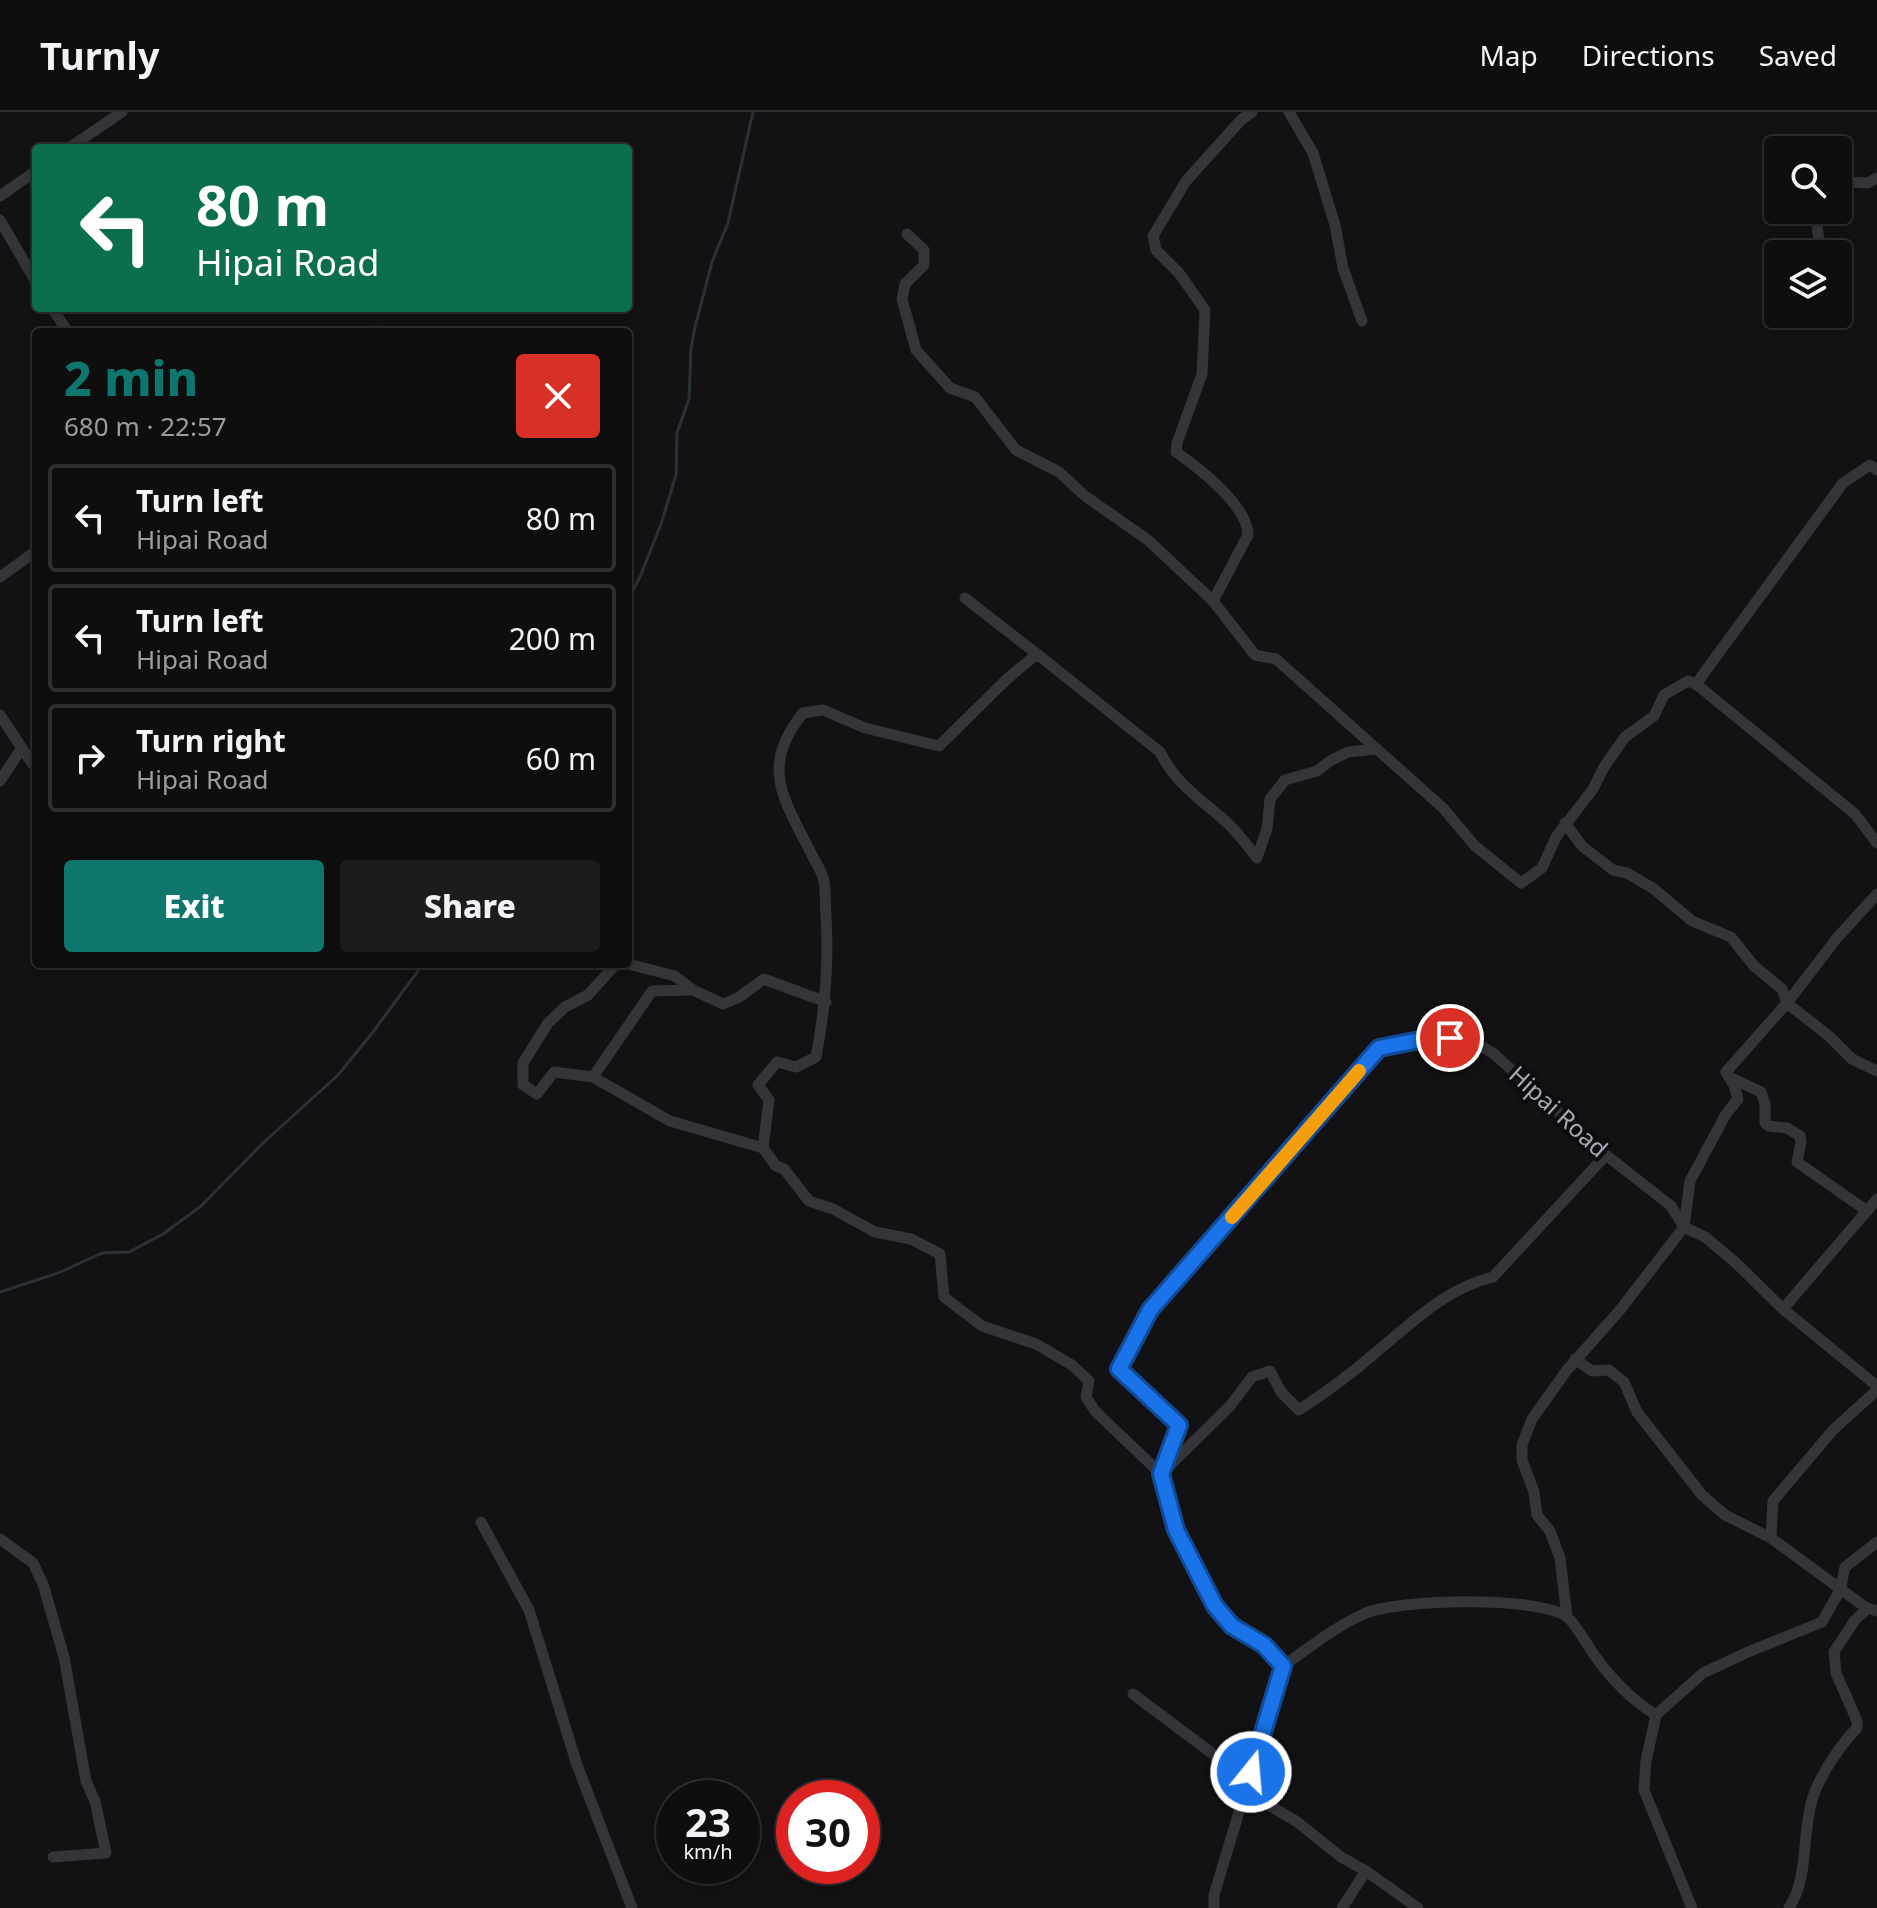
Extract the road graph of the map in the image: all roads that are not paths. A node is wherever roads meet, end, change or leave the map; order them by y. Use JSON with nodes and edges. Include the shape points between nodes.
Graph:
{"nodes":[{"id":1,"x":122,"y":112,"type":"edge"},
{"id":2,"x":1252,"y":112,"type":"edge"},
{"id":3,"x":1289,"y":112,"type":"edge"},
{"id":4,"x":75,"y":144,"type":"edge"},
{"id":5,"x":32,"y":174,"type":"edge"},
{"id":6,"x":1877,"y":178,"type":"edge"},
{"id":7,"x":1852,"y":182,"type":"edge"},
{"id":8,"x":0,"y":196,"type":"edge"},
{"id":9,"x":0,"y":220,"type":"edge"},
{"id":10,"x":907,"y":234,"type":"dead end"},
{"id":11,"x":32,"y":275,"type":"edge"},
{"id":12,"x":1362,"y":321,"type":"dead end"},
{"id":13,"x":1877,"y":470,"type":"edge"},
{"id":14,"x":32,"y":554,"type":"edge"},
{"id":15,"x":0,"y":577,"type":"edge"},
{"id":16,"x":965,"y":598,"type":"dead end"},
{"id":17,"x":1213,"y":601,"type":"junction"},
{"id":18,"x":1037,"y":654,"type":"junction"},
{"id":19,"x":1696,"y":684,"type":"junction"},
{"id":20,"x":0,"y":715,"type":"edge"},
{"id":21,"x":21,"y":749,"type":"junction"},
{"id":22,"x":1377,"y":749,"type":"junction"},
{"id":23,"x":32,"y":764,"type":"edge"},
{"id":24,"x":0,"y":781,"type":"edge"},
{"id":25,"x":1565,"y":823,"type":"junction"},
{"id":26,"x":1877,"y":843,"type":"edge"},
{"id":27,"x":1877,"y":894,"type":"edge"},
{"id":28,"x":632,"y":965,"type":"edge"},
{"id":29,"x":612,"y":968,"type":"edge"},
{"id":30,"x":693,"y":990,"type":"junction"},
{"id":31,"x":826,"y":1002,"type":"junction"},
{"id":32,"x":1787,"y":1003,"type":"junction"},
{"id":33,"x":1877,"y":1071,"type":"edge"},
{"id":34,"x":593,"y":1077,"type":"junction"},
{"id":35,"x":1731,"y":1078,"type":"junction"},
{"id":36,"x":763,"y":1148,"type":"junction"},
{"id":37,"x":1606,"y":1155,"type":"junction"},
{"id":38,"x":1877,"y":1199,"type":"edge"},
{"id":39,"x":1867,"y":1211,"type":"junction"},
{"id":40,"x":1684,"y":1227,"type":"junction"},
{"id":41,"x":1783,"y":1309,"type":"junction"},
{"id":42,"x":1575,"y":1359,"type":"junction"},
{"id":43,"x":1877,"y":1388,"type":"edge"},
{"id":44,"x":1161,"y":1474,"type":"junction"},
{"id":45,"x":481,"y":1522,"type":"dead end"},
{"id":46,"x":1771,"y":1538,"type":"junction"},
{"id":47,"x":0,"y":1539,"type":"edge"},
{"id":48,"x":1877,"y":1542,"type":"edge"},
{"id":49,"x":1840,"y":1590,"type":"junction"},
{"id":50,"x":1871,"y":1609,"type":"edge"},
{"id":51,"x":1567,"y":1617,"type":"junction"},
{"id":52,"x":1283,"y":1666,"type":"junction"},
{"id":53,"x":1133,"y":1694,"type":"dead end"},
{"id":54,"x":1656,"y":1715,"type":"junction"},
{"id":55,"x":1247,"y":1793,"type":"junction"},
{"id":56,"x":53,"y":1857,"type":"dead end"},
{"id":57,"x":1366,"y":1871,"type":"junction"},
{"id":58,"x":632,"y":1908,"type":"edge"},
{"id":59,"x":1214,"y":1908,"type":"edge"},
{"id":60,"x":1342,"y":1908,"type":"edge"},
{"id":61,"x":1418,"y":1908,"type":"edge"},
{"id":62,"x":1692,"y":1908,"type":"edge"},
{"id":63,"x":1789,"y":1908,"type":"edge"}],
"edges":[{"from":1,"to":4,"type":"street"},
{"from":2,"to":17,"type":"street","via":[[1186,181],[1153,236],[1156,250],[1205,310],[1202,374],[1176,452],[1229,498],[1248,523],[1248,535]]},
{"from":3,"to":12,"type":"street","via":[[1313,153]]},
{"from":5,"to":8,"type":"street"},
{"from":6,"to":7,"type":"street"},
{"from":9,"to":11,"type":"street"},
{"from":10,"to":17,"type":"street","via":[[924,250],[924,265],[905,284],[902,299],[916,350],[950,388],[975,397],[1016,450],[1059,472],[1148,540]]},
{"from":13,"to":19,"type":"street","via":[[1870,465],[1843,483]]},
{"from":14,"to":15,"type":"street"},
{"from":16,"to":18,"type":"street"},
{"from":17,"to":22,"type":"street","via":[[1255,655],[1276,659]]},
{"from":18,"to":22,"type":"street","via":[[1160,752],[1192,795],[1223,818],[1257,858],[1270,799],[1285,780],[1317,771],[1348,752]]},
{"from":18,"to":31,"type":"street","via":[[939,746],[865,728],[823,710],[803,713],[791,727],[777,777],[824,879]]},
{"from":19,"to":25,"type":"street","via":[[1688,681],[1664,695],[1654,716],[1625,737]]},
{"from":19,"to":26,"type":"street","via":[[1855,814]]},
{"from":20,"to":21,"type":"street"},
{"from":21,"to":23,"type":"street"},
{"from":21,"to":24,"type":"street"},
{"from":22,"to":25,"type":"street","via":[[1443,808],[1475,846],[1521,883],[1542,868]]},
{"from":25,"to":32,"type":"street","via":[[1582,846],[1613,870],[1654,889],[1692,921],[1731,937],[1782,989]]},
{"from":27,"to":32,"type":"street"},
{"from":28,"to":30,"type":"street","via":[[675,976]]},
{"from":29,"to":34,"type":"street","via":[[588,995],[548,1023],[523,1063],[523,1085],[537,1094],[554,1072]]},
{"from":30,"to":31,"type":"street","via":[[723,1004],[764,979]]},
{"from":30,"to":34,"type":"street","via":[[652,991]]},
{"from":31,"to":36,"type":"street","via":[[816,1057],[796,1067],[777,1062],[758,1085],[769,1100]]},
{"from":32,"to":33,"type":"street","via":[[1852,1059]]},
{"from":32,"to":35,"type":"street","via":[[1729,1067]]},
{"from":34,"to":36,"type":"street","via":[[670,1121]]},
{"from":35,"to":39,"type":"street","via":[[1761,1092],[1765,1123],[1800,1136],[1797,1162]]},
{"from":35,"to":40,"type":"street","via":[[1738,1099],[1690,1181]]},
{"from":36,"to":44,"type":"street","via":[[809,1201],[940,1254],[944,1297],[982,1326],[1036,1344],[1072,1365],[1089,1381],[1086,1397],[1095,1411]]},
{"from":37,"to":40,"type":"street","name":"Hipai Road","via":[[1671,1206]]},
{"from":37,"to":44,"type":"street","via":[[1493,1277],[1471,1282],[1436,1302],[1299,1410],[1270,1371],[1252,1377]]},
{"from":37,"to":44,"type":"street","name":"Hipai Road","via":[[1494,1054],[1470,1039],[1430,1038],[1379,1048],[1150,1310],[1119,1369],[1179,1425]]},
{"from":38,"to":39,"type":"street"},
{"from":39,"to":41,"type":"street"},
{"from":40,"to":41,"type":"street","name":"Hipai Road","via":[[1705,1237]]},
{"from":40,"to":42,"type":"street"},
{"from":41,"to":43,"type":"street","name":"Hipai Road"},
{"from":42,"to":46,"type":"street","via":[[1592,1371],[1609,1370],[1624,1382],[1637,1412],[1702,1495],[1725,1515]]},
{"from":42,"to":51,"type":"street","via":[[1532,1419],[1522,1445],[1537,1515],[1560,1558]]},
{"from":43,"to":46,"type":"street","via":[[1773,1501]]},
{"from":44,"to":52,"type":"street","via":[[1176,1530],[1215,1606]]},
{"from":45,"to":58,"type":"street","via":[[529,1610],[577,1765]]},
{"from":46,"to":49,"type":"street"},
{"from":47,"to":56,"type":"street","via":[[33,1563],[43,1584],[106,1853]]},
{"from":48,"to":49,"type":"street","via":[[1845,1567]]},
{"from":49,"to":50,"type":"street"},
{"from":49,"to":54,"type":"street","via":[[1822,1622],[1703,1673]]},
{"from":50,"to":63,"type":"street","via":[[1855,1620],[1834,1652],[1836,1673],[1857,1728],[1813,1796],[1801,1880]]},
{"from":51,"to":52,"type":"street","via":[[1520,1603],[1468,1600],[1369,1612]]},
{"from":51,"to":54,"type":"street","via":[[1633,1701]]},
{"from":52,"to":55,"type":"street"},
{"from":53,"to":55,"type":"street","via":[[1241,1775]]},
{"from":54,"to":62,"type":"street","via":[[1644,1790]]},
{"from":55,"to":57,"type":"street"},
{"from":55,"to":59,"type":"street"},
{"from":57,"to":60,"type":"street"},
{"from":57,"to":61,"type":"street"}]}
